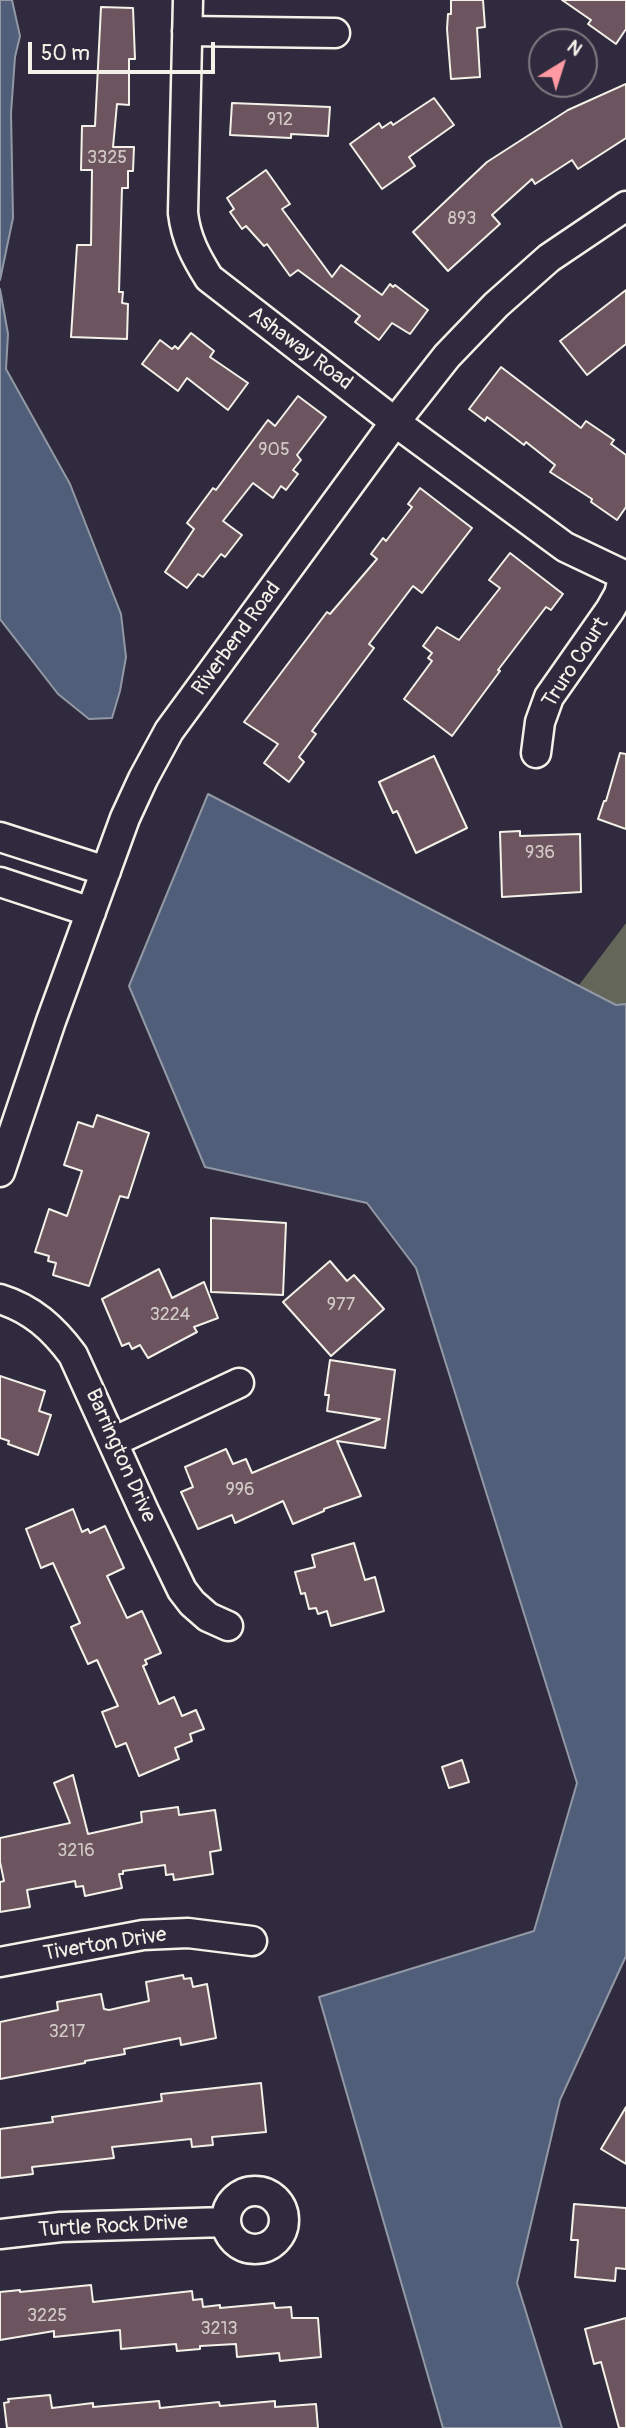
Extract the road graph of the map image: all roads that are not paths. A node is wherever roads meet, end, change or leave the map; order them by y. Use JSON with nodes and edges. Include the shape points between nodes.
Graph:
{"nodes":[{"id":1,"x":188,"y":0,"type":"edge"},
{"id":2,"x":187,"y":31,"type":"junction"},
{"id":3,"x":335,"y":33,"type":"dead end"},
{"id":4,"x":626,"y":206,"type":"edge"},
{"id":5,"x":395,"y":422,"type":"junction"},
{"id":6,"x":625,"y":575,"type":"edge"},
{"id":7,"x":536,"y":753,"type":"dead end"},
{"id":8,"x":0,"y":837,"type":"edge"},
{"id":9,"x":106,"y":871,"type":"junction"},
{"id":10,"x":0,"y":882,"type":"edge"},
{"id":11,"x":91,"y":912,"type":"junction"},
{"id":12,"x":0,"y":1172,"type":"edge"},
{"id":13,"x":0,"y":1299,"type":"edge"},
{"id":14,"x":239,"y":1382,"type":"dead end"},
{"id":15,"x":113,"y":1441,"type":"junction"},
{"id":16,"x":228,"y":1626,"type":"dead end"},
{"id":17,"x":252,"y":1941,"type":"dead end"},
{"id":18,"x":0,"y":1962,"type":"edge"},
{"id":19,"x":226,"y":2221,"type":"dead end"},
{"id":20,"x":0,"y":2234,"type":"edge"}],
"edges":[{"from":1,"to":2,"type":"street","name":"Ashaway Road"},
{"from":2,"to":3,"type":"street"},
{"from":2,"to":5,"type":"street","name":"Ashaway Road","via":[[183,214],[193,252],[209,278],[224,291]]},
{"from":4,"to":5,"type":"street","name":"Riverbend Road","via":[[549,258],[496,305],[447,356]]},
{"from":5,"to":6,"type":"street","name":"Ashaway Road","via":[[565,547]]},
{"from":5,"to":9,"type":"street","name":"Riverbend Road","via":[[169,731],[143,779]]},
{"from":6,"to":7,"type":"street","name":"Truro Court","via":[[610,610],[549,697]]},
{"from":8,"to":9,"type":"street"},
{"from":9,"to":11,"type":"street","name":"Riverbend Road"},
{"from":10,"to":11,"type":"street"},
{"from":11,"to":12,"type":"street","name":"Riverbend Road"},
{"from":13,"to":15,"type":"street","name":"Barrington Drive","via":[[18,1305],[57,1333],[79,1364]]},
{"from":14,"to":15,"type":"street"},
{"from":15,"to":16,"type":"street","name":"Barrington Drive","via":[[181,1590],[208,1617]]},
{"from":17,"to":18,"type":"street","name":"Tiverton Drive","via":[[188,1933],[143,1935]]},
{"from":19,"to":20,"type":"street","name":"Turtle Rock Drive"}]}
